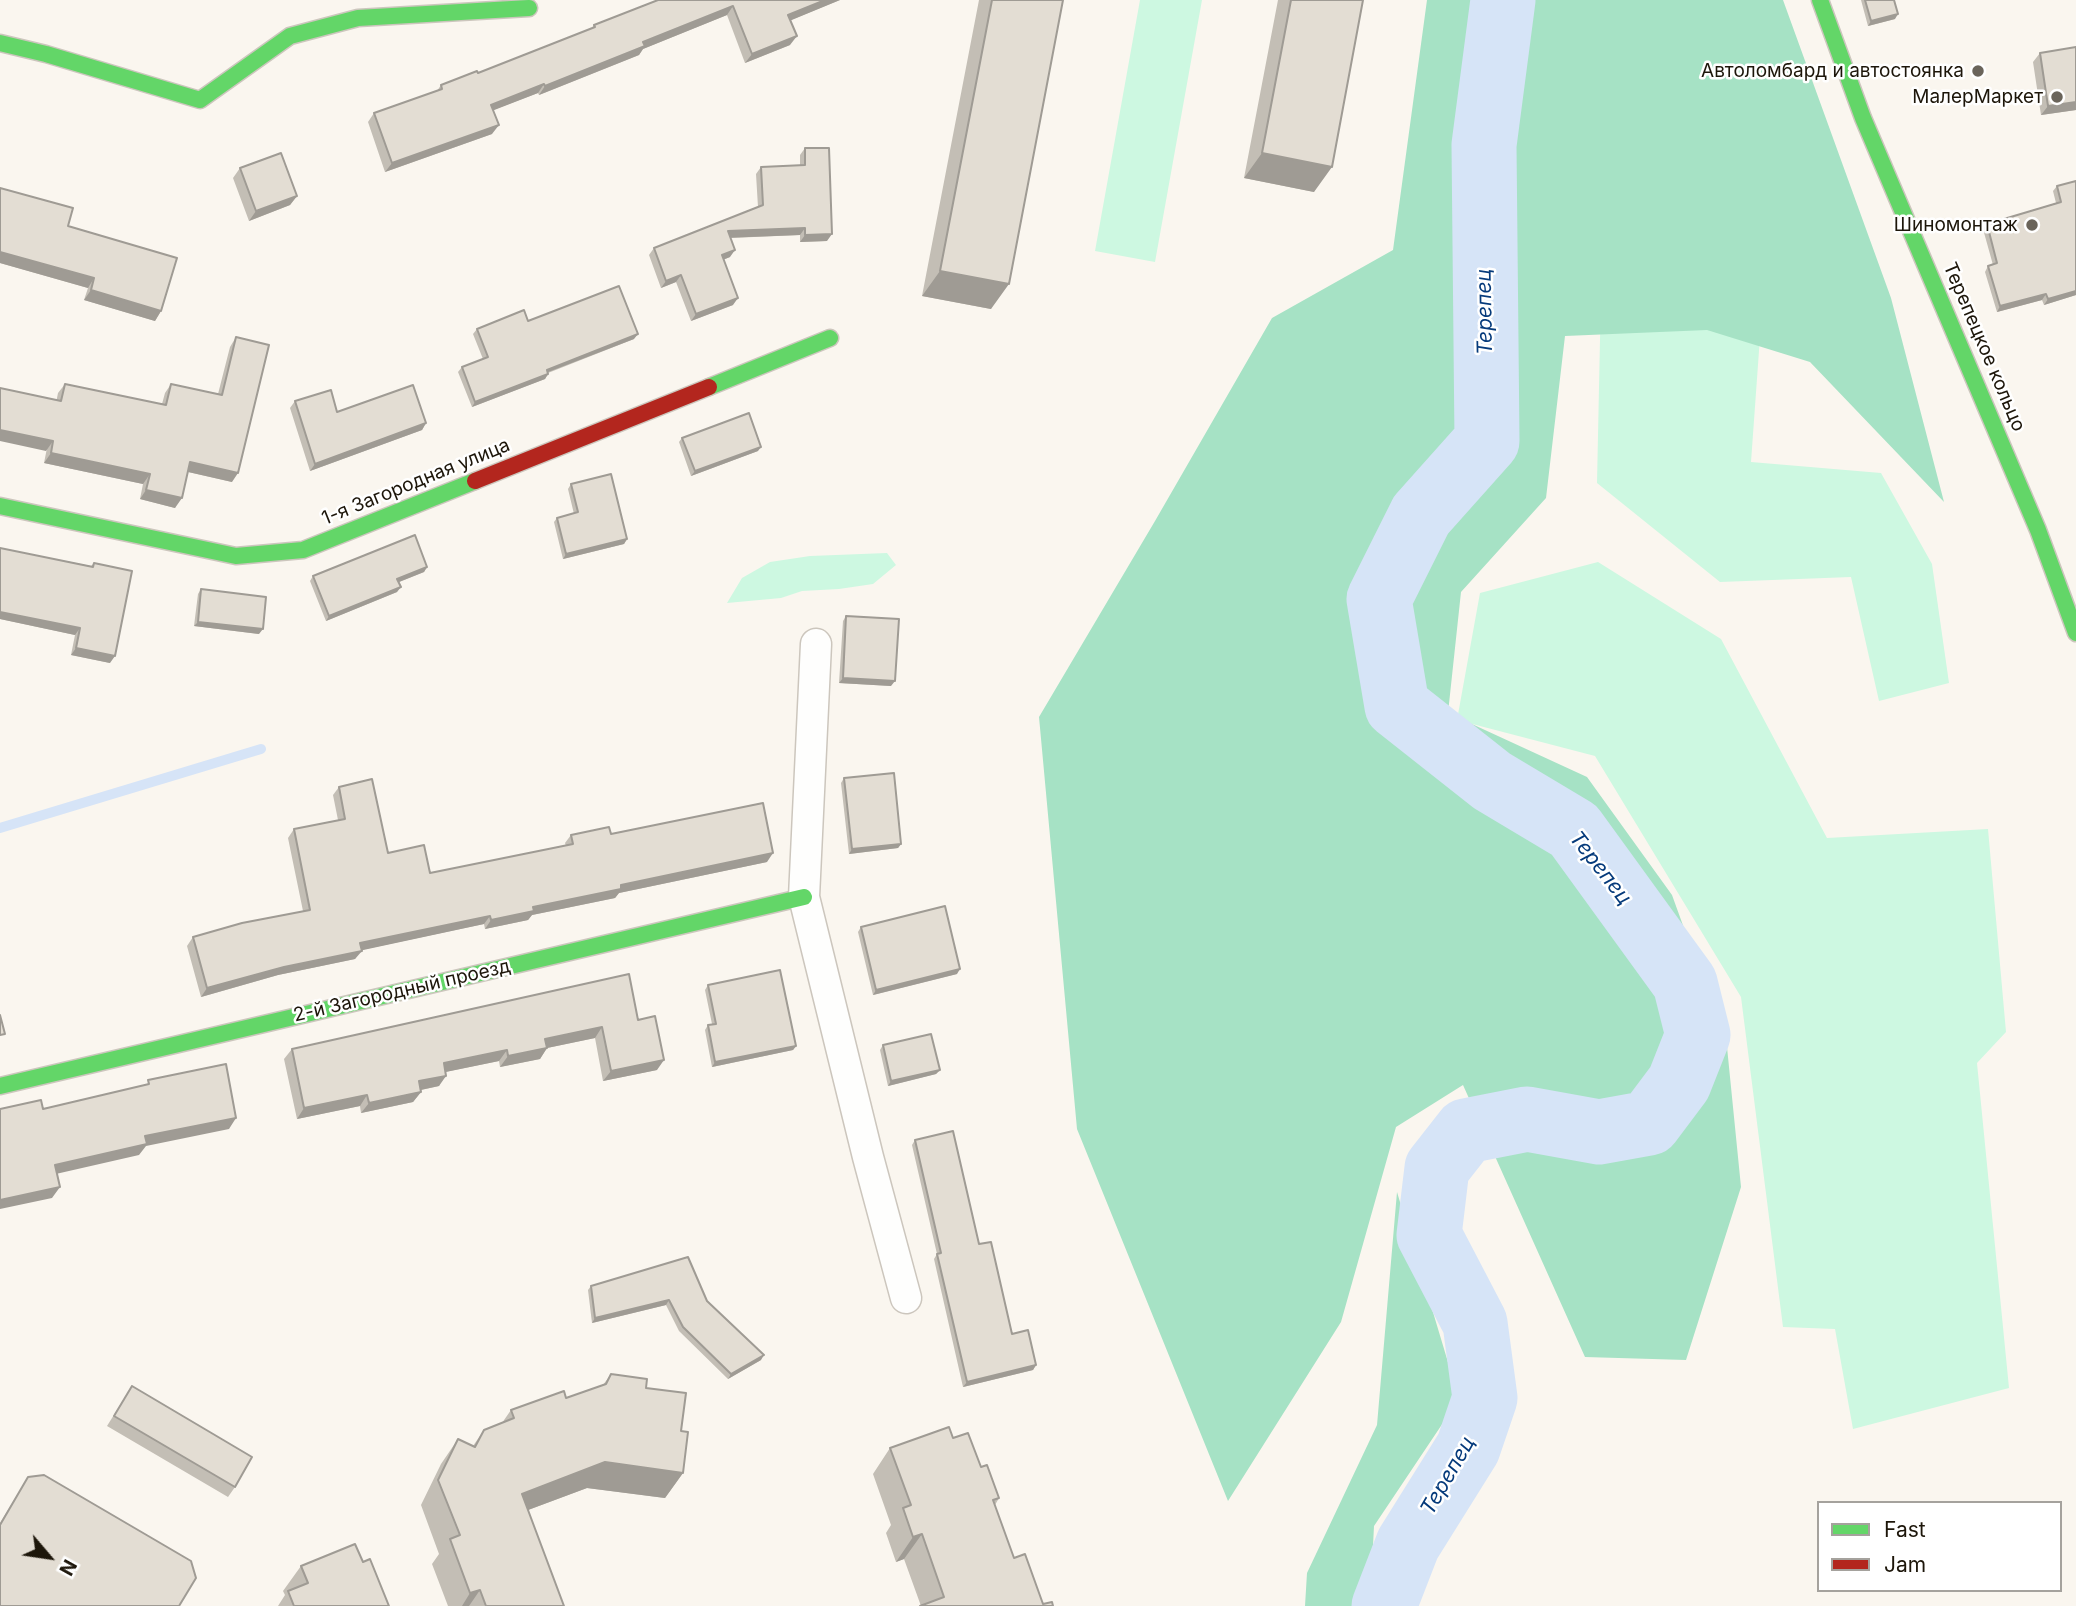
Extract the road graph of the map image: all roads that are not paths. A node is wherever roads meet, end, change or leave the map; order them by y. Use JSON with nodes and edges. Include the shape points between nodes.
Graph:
{"nodes":[{"id":1,"x":1820,"y":0,"type":"edge"},
{"id":2,"x":529,"y":8,"type":"dead end"},
{"id":3,"x":0,"y":43,"type":"edge"},
{"id":4,"x":830,"y":338,"type":"dead end"},
{"id":5,"x":0,"y":506,"type":"edge"},
{"id":6,"x":2076,"y":632,"type":"edge"},
{"id":7,"x":816,"y":644,"type":"dead end"},
{"id":8,"x":804,"y":897,"type":"junction"},
{"id":9,"x":0,"y":1086,"type":"edge"},
{"id":10,"x":906,"y":1298,"type":"dead end"}],
"edges":[{"from":1,"to":6,"type":"street","name":"Терепецкое кольцо","via":[[1863,118],[2033,518]]},
{"from":2,"to":3,"type":"street","via":[[358,18],[289,36],[200,100]]},
{"from":4,"to":5,"type":"street","name":"1-я Загородная улица","via":[[303,550],[236,556]]},
{"from":7,"to":8,"type":"street"},
{"from":8,"to":9,"type":"street","name":"2-й Загородный проезд"},
{"from":8,"to":10,"type":"street"}]}
